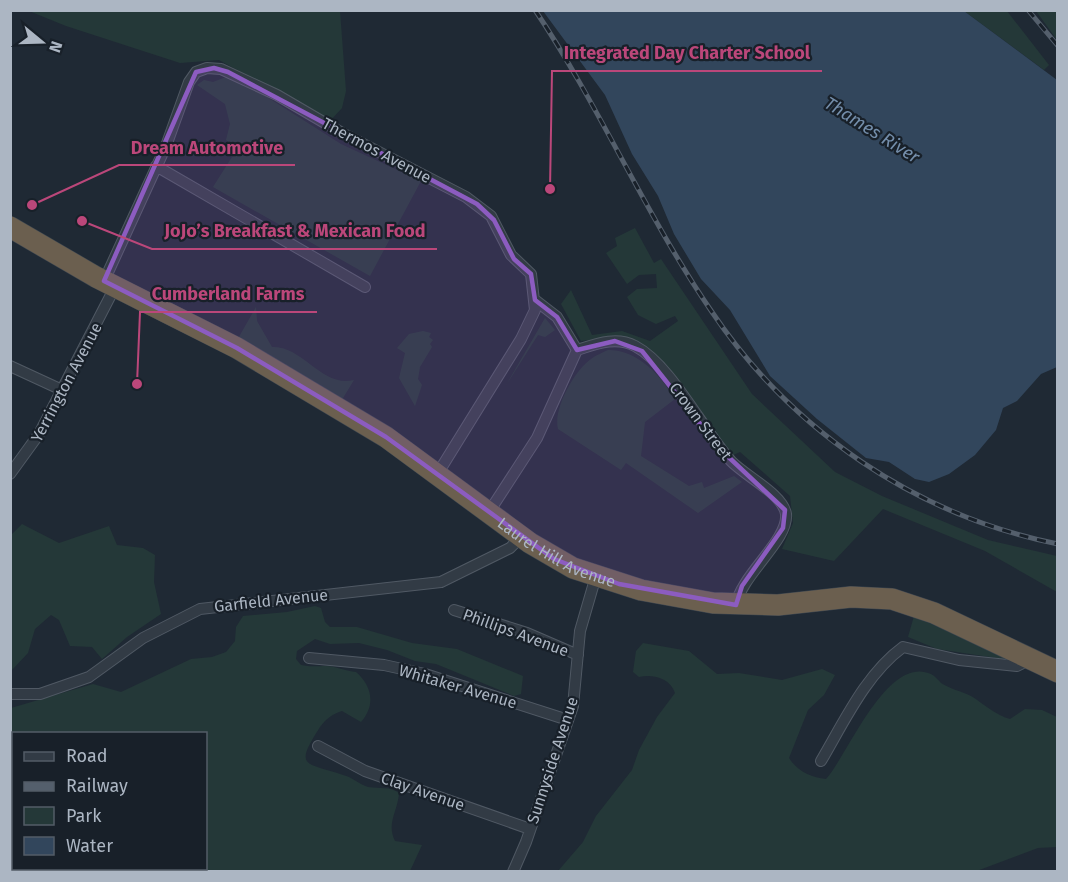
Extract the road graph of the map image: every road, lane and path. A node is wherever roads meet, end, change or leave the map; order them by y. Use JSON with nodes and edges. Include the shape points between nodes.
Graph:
{"nodes":[{"id":1,"x":156,"y":166,"type":"junction"},
{"id":2,"x":10,"y":227,"type":"edge"},
{"id":3,"x":110,"y":284,"type":"junction"},
{"id":4,"x":365,"y":287,"type":"dead end"},
{"id":5,"x":535,"y":300,"type":"junction"},
{"id":6,"x":577,"y":350,"type":"junction"},
{"id":7,"x":10,"y":366,"type":"edge"},
{"id":8,"x":62,"y":390,"type":"junction"},
{"id":9,"x":438,"y":473,"type":"junction"},
{"id":10,"x":10,"y":474,"type":"edge"},
{"id":11,"x":489,"y":513,"type":"junction"},
{"id":12,"x":522,"y":536,"type":"junction"},
{"id":13,"x":596,"y":576,"type":"junction"},
{"id":14,"x":736,"y":604,"type":"junction"},
{"id":15,"x":454,"y":610,"type":"dead end"},
{"id":16,"x":578,"y":655,"type":"junction"},
{"id":17,"x":309,"y":658,"type":"dead end"},
{"id":18,"x":1031,"y":659,"type":"junction"},
{"id":19,"x":1058,"y":672,"type":"edge"},
{"id":20,"x":10,"y":694,"type":"edge"},
{"id":21,"x":568,"y":720,"type":"junction"},
{"id":22,"x":318,"y":746,"type":"dead end"},
{"id":23,"x":821,"y":761,"type":"dead end"},
{"id":24,"x":530,"y":829,"type":"junction"},
{"id":25,"x":513,"y":872,"type":"edge"}],
"edges":[{"from":1,"to":3,"type":"street","name":"Thermos Avenue"},
{"from":1,"to":4,"type":"street"},
{"from":1,"to":5,"type":"street","name":"Thermos Avenue","via":[[191,77],[203,69],[220,69],[282,98],[477,204],[494,220],[511,255],[531,274]]},
{"from":2,"to":3,"type":"highway","name":"Laurel Hill Avenue"},
{"from":3,"to":8,"type":"street","name":"Yerrington Avenue"},
{"from":3,"to":9,"type":"highway","name":"Laurel Hill Avenue","via":[[253,357]]},
{"from":5,"to":6,"type":"street","via":[[557,317]]},
{"from":5,"to":9,"type":"street","name":"Thermos Avenue","via":[[532,321]]},
{"from":6,"to":11,"type":"street","via":[[537,438]]},
{"from":6,"to":14,"type":"street","name":"Crown Street","via":[[615,341],[642,351],[670,380],[720,449],[782,505],[786,517],[783,528],[742,586]]},
{"from":7,"to":8,"type":"street"},
{"from":8,"to":10,"type":"street","name":"Yerrington Avenue","via":[[35,441]]},
{"from":9,"to":11,"type":"highway","name":"Laurel Hill Avenue"},
{"from":11,"to":12,"type":"highway","name":"Laurel Hill Avenue"},
{"from":12,"to":13,"type":"highway","name":"Laurel Hill Avenue","via":[[558,561]]},
{"from":12,"to":20,"type":"street","name":"Garfield Avenue","via":[[510,548],[441,582],[200,609],[143,638],[89,677],[30,696]]},
{"from":13,"to":14,"type":"highway","name":"Laurel Hill Avenue","via":[[654,594]]},
{"from":13,"to":16,"type":"street","name":"Sunnyside Avenue","via":[[580,631]]},
{"from":14,"to":18,"type":"highway","name":"Laurel Hill Avenue","via":[[786,605],[851,597],[892,599],[934,613]]},
{"from":15,"to":16,"type":"street","name":"Phillips Avenue","via":[[527,633]]},
{"from":16,"to":21,"type":"street","name":"Sunnyside Avenue","via":[[575,699]]},
{"from":17,"to":21,"type":"street","name":"Whitaker Avenue","via":[[384,665],[425,674]]},
{"from":18,"to":19,"type":"highway","name":"Laurel Hill Avenue"},
{"from":18,"to":23,"type":"street","via":[[1017,666],[959,660],[903,647],[891,655],[862,692]]},
{"from":21,"to":24,"type":"street","name":"Sunnyside Avenue"},
{"from":22,"to":24,"type":"street","name":"Clay Avenue","via":[[365,771]]},
{"from":24,"to":25,"type":"street","name":"Sunnyside Avenue"}]}
